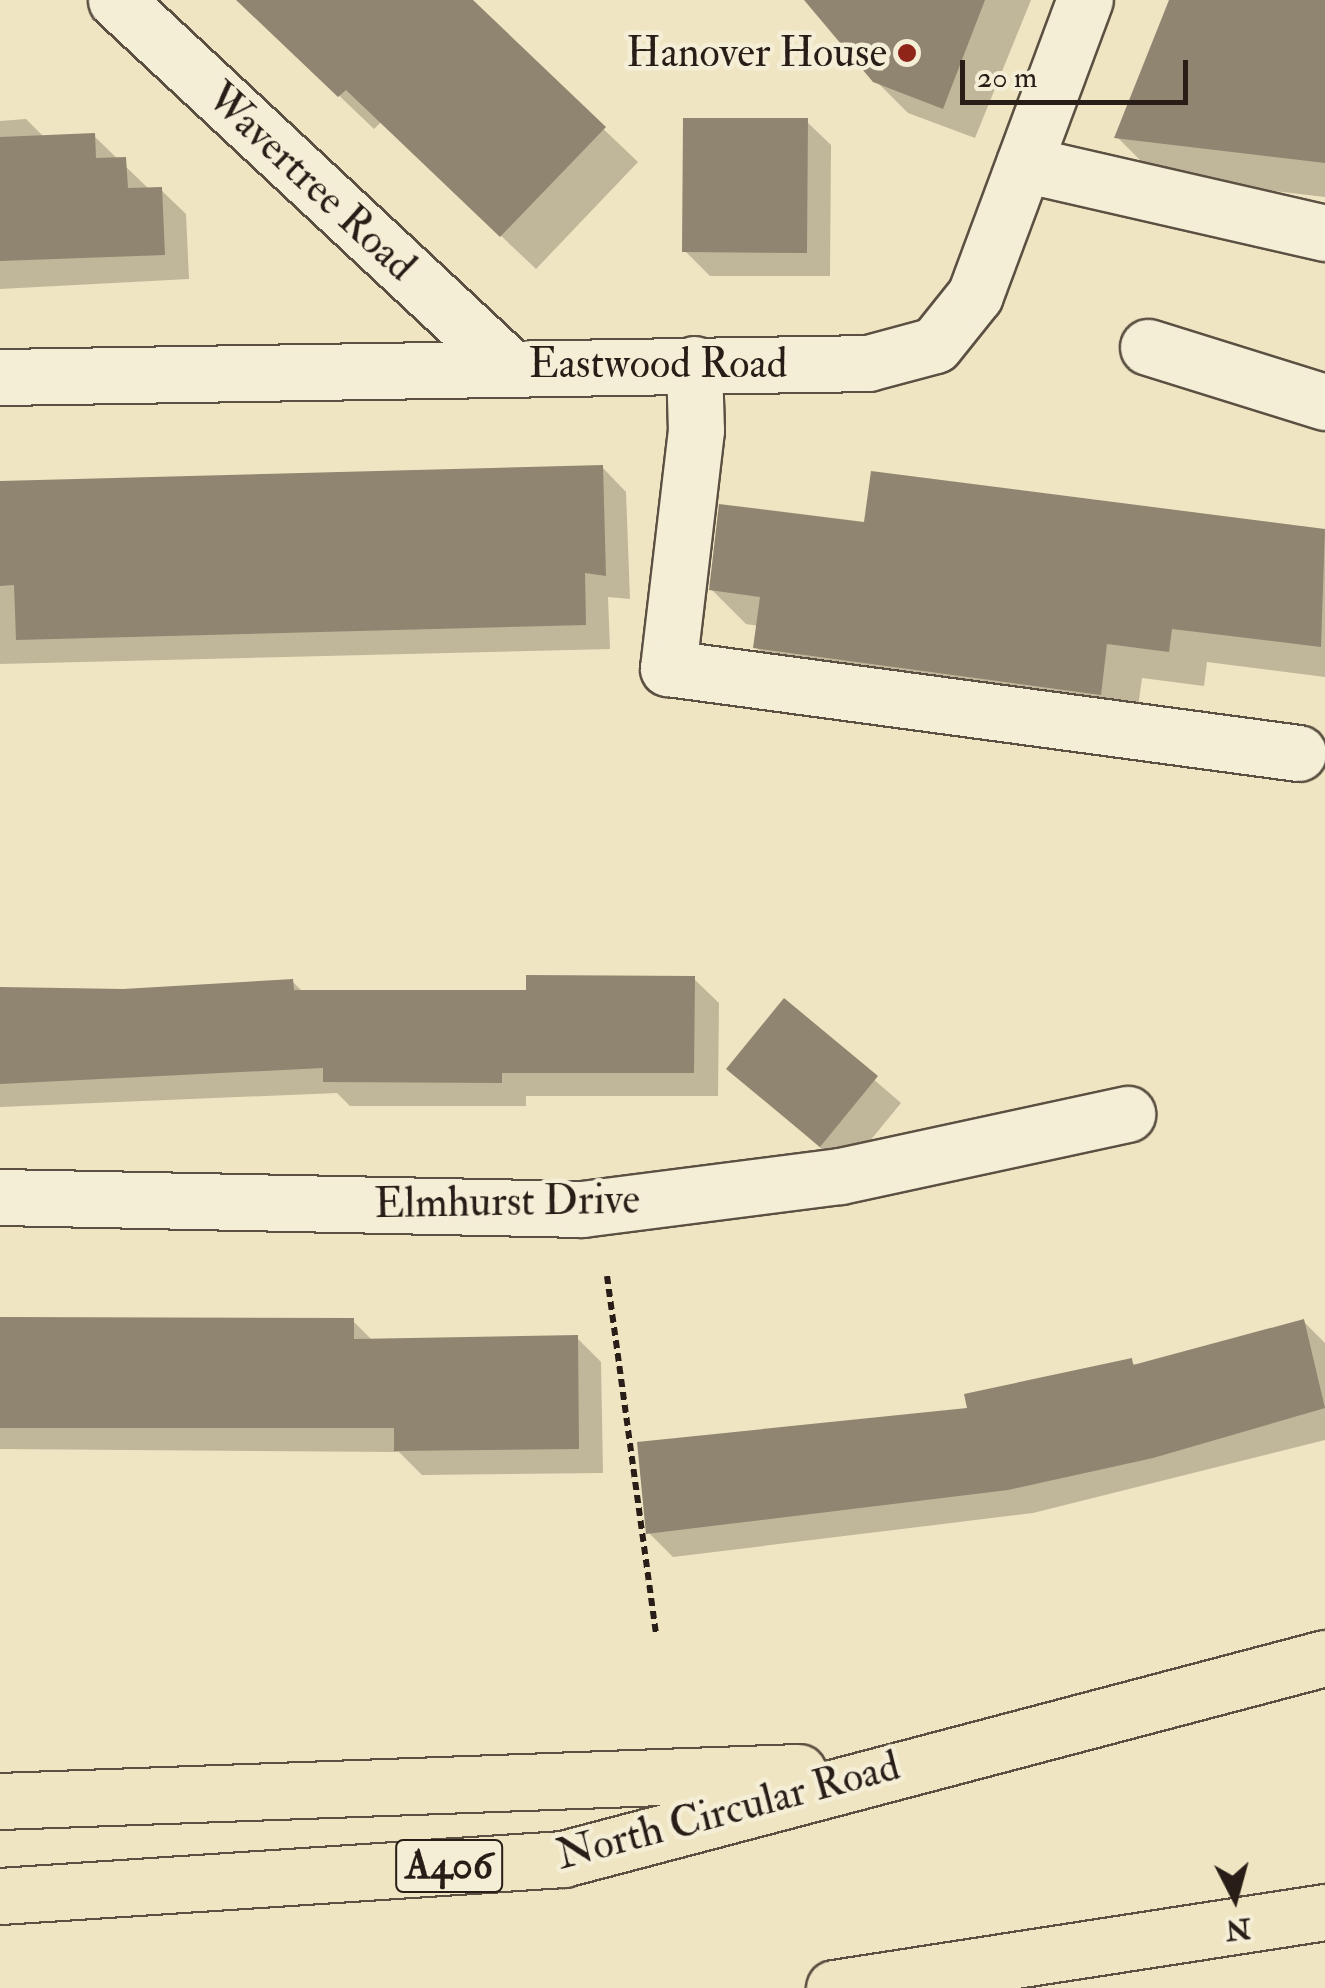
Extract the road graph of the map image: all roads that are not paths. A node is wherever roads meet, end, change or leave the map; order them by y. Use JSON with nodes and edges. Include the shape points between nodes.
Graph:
{"nodes":[{"id":1,"x":116,"y":0,"type":"edge"},
{"id":2,"x":1085,"y":0,"type":"edge"},
{"id":3,"x":1024,"y":164,"type":"junction"},
{"id":4,"x":1325,"y":233,"type":"edge"},
{"id":5,"x":1148,"y":346,"type":"dead end"},
{"id":6,"x":506,"y":364,"type":"junction"},
{"id":7,"x":694,"y":364,"type":"junction"},
{"id":8,"x":0,"y":377,"type":"edge"},
{"id":9,"x":1325,"y":402,"type":"edge"},
{"id":10,"x":1298,"y":752,"type":"dead end"},
{"id":11,"x":1126,"y":1114,"type":"dead end"},
{"id":12,"x":0,"y":1197,"type":"edge"},
{"id":13,"x":1325,"y":1658,"type":"edge"},
{"id":14,"x":886,"y":1769,"type":"junction"},
{"id":15,"x":0,"y":1801,"type":"edge"},
{"id":16,"x":0,"y":1896,"type":"edge"},
{"id":17,"x":1325,"y":1912,"type":"edge"},
{"id":18,"x":857,"y":1987,"type":"edge"}],
"edges":[{"from":1,"to":6,"type":"street","name":"Wavertree Road"},
{"from":2,"to":3,"type":"street","name":"Eastwood Road"},
{"from":3,"to":4,"type":"street"},
{"from":3,"to":7,"type":"street","name":"Eastwood Road","via":[[975,295],[935,345],[868,363]]},
{"from":5,"to":9,"type":"street"},
{"from":6,"to":7,"type":"street","name":"Eastwood Road"},
{"from":6,"to":8,"type":"street","name":"Eastwood Road"},
{"from":7,"to":10,"type":"street","via":[[696,430],[668,668]]},
{"from":11,"to":12,"type":"street","name":"Elmhurst Drive","via":[[840,1176],[582,1209]]},
{"from":13,"to":14,"type":"highway","name":"North Circular Road","number":"A406"},
{"from":14,"to":15,"type":"highway","number":"A406"},
{"from":14,"to":16,"type":"highway","name":"North Circular Road","number":"A406","via":[[563,1859]]},
{"from":17,"to":18,"type":"highway"}]}
